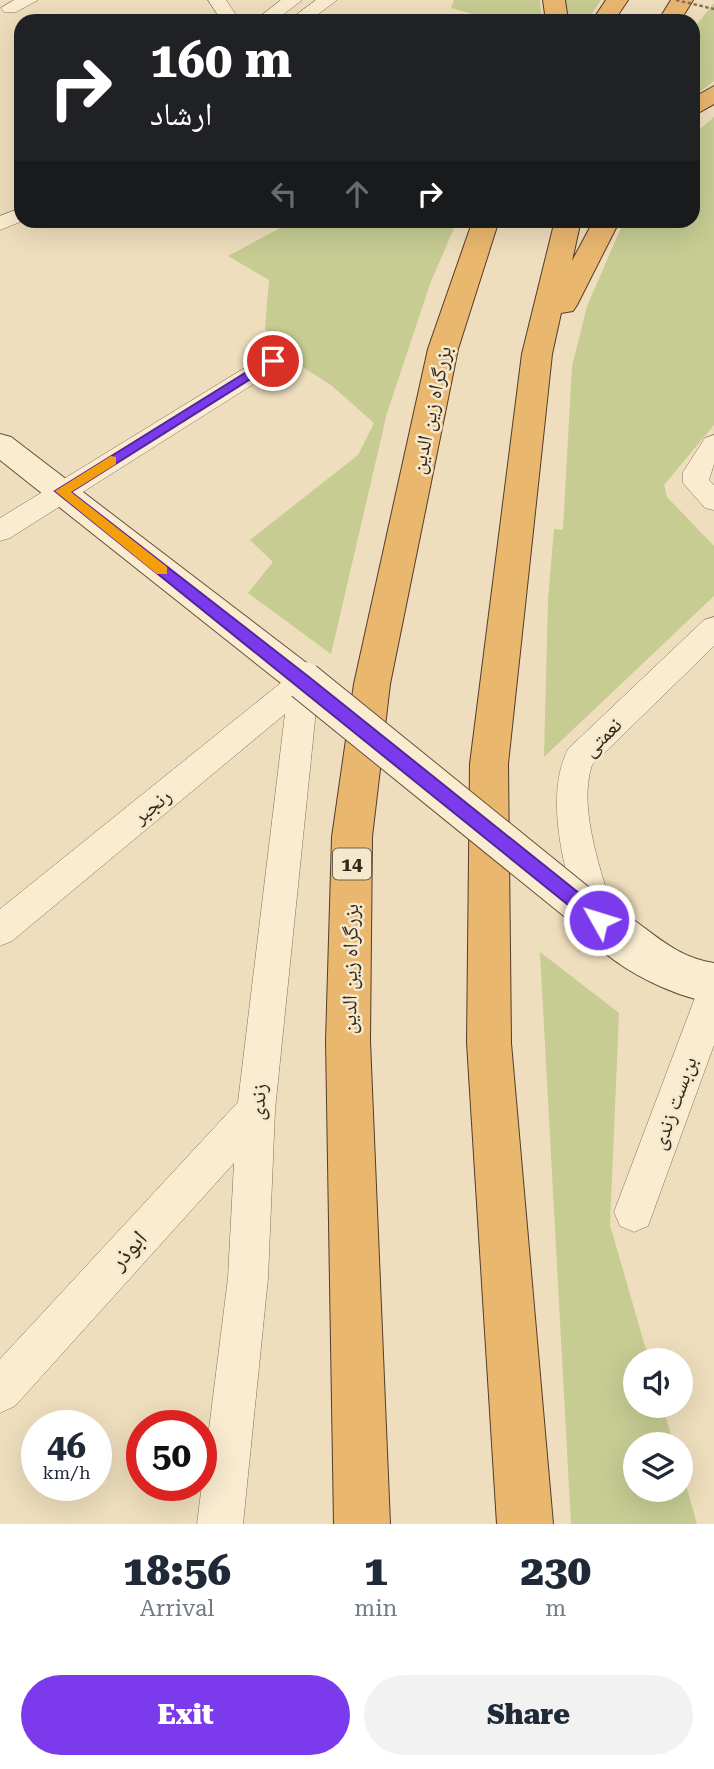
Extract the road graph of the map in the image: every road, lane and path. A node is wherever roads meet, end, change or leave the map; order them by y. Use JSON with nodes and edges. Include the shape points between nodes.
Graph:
{"nodes":[{"id":1,"x":29,"y":0,"type":"edge"},
{"id":2,"x":293,"y":0,"type":"edge"},
{"id":3,"x":328,"y":0,"type":"edge"},
{"id":4,"x":676,"y":0,"type":"edge"},
{"id":5,"x":10,"y":8,"type":"dead end"},
{"id":6,"x":714,"y":9,"type":"edge"},
{"id":7,"x":273,"y":14,"type":"edge"},
{"id":8,"x":307,"y":14,"type":"edge"},
{"id":9,"x":714,"y":93,"type":"edge"},
{"id":10,"x":700,"y":104,"type":"edge"},
{"id":11,"x":483,"y":228,"type":"edge"},
{"id":12,"x":566,"y":228,"type":"edge"},
{"id":13,"x":603,"y":228,"type":"edge"},
{"id":14,"x":537,"y":354,"type":"junction"},
{"id":15,"x":273,"y":361,"type":"dead end"},
{"id":16,"x":0,"y":444,"type":"edge"},
{"id":17,"x":714,"y":444,"type":"edge"},
{"id":18,"x":61,"y":491,"type":"junction"},
{"id":19,"x":705,"y":492,"type":"edge"},
{"id":20,"x":0,"y":531,"type":"edge"},
{"id":21,"x":714,"y":628,"type":"edge"},
{"id":22,"x":304,"y":681,"type":"junction"},
{"id":23,"x":599,"y":920,"type":"junction"},
{"id":24,"x":0,"y":930,"type":"edge"},
{"id":25,"x":714,"y":983,"type":"edge"},
{"id":26,"x":714,"y":995,"type":"edge"},
{"id":27,"x":256,"y":1110,"type":"junction"},
{"id":28,"x":634,"y":1212,"type":"dead end"},
{"id":29,"x":0,"y":1391,"type":"edge"},
{"id":30,"x":220,"y":1524,"type":"edge"},
{"id":31,"x":362,"y":1524,"type":"edge"},
{"id":32,"x":525,"y":1524,"type":"edge"}],
"edges":[{"from":1,"to":5,"type":"street"},
{"from":2,"to":7,"type":"street"},
{"from":3,"to":8,"type":"street"},
{"from":4,"to":6,"type":"path","bridge":true},
{"from":9,"to":10,"type":"highway"},
{"from":11,"to":31,"type":"highway","name":"بزرگراه زین الدین","number":"14","via":[[443,349],[372,684],[352,837],[348,1041]]},
{"from":12,"to":14,"type":"highway"},
{"from":13,"to":14,"type":"highway"},
{"from":14,"to":32,"type":"highway","via":[[489,764],[489,1043]]},
{"from":15,"to":18,"type":"street"},
{"from":16,"to":18,"type":"main road"},
{"from":17,"to":19,"type":"street","via":[[696,472]]},
{"from":18,"to":20,"type":"street"},
{"from":18,"to":22,"type":"main road"},
{"from":21,"to":23,"type":"street","name":"نعمتی","via":[[579,758],[573,769],[576,827]]},
{"from":22,"to":23,"type":"main road","bridge":true},
{"from":22,"to":24,"type":"street","name":"رنجبر"},
{"from":22,"to":27,"type":"street","name":"زندی"},
{"from":23,"to":25,"type":"main road","via":[[665,970]]},
{"from":26,"to":28,"type":"street","name":"بن‌بست زندی"},
{"from":27,"to":29,"type":"street","name":"ابوذر"},
{"from":27,"to":30,"type":"street","name":"زندی","via":[[248,1278]]}]}
